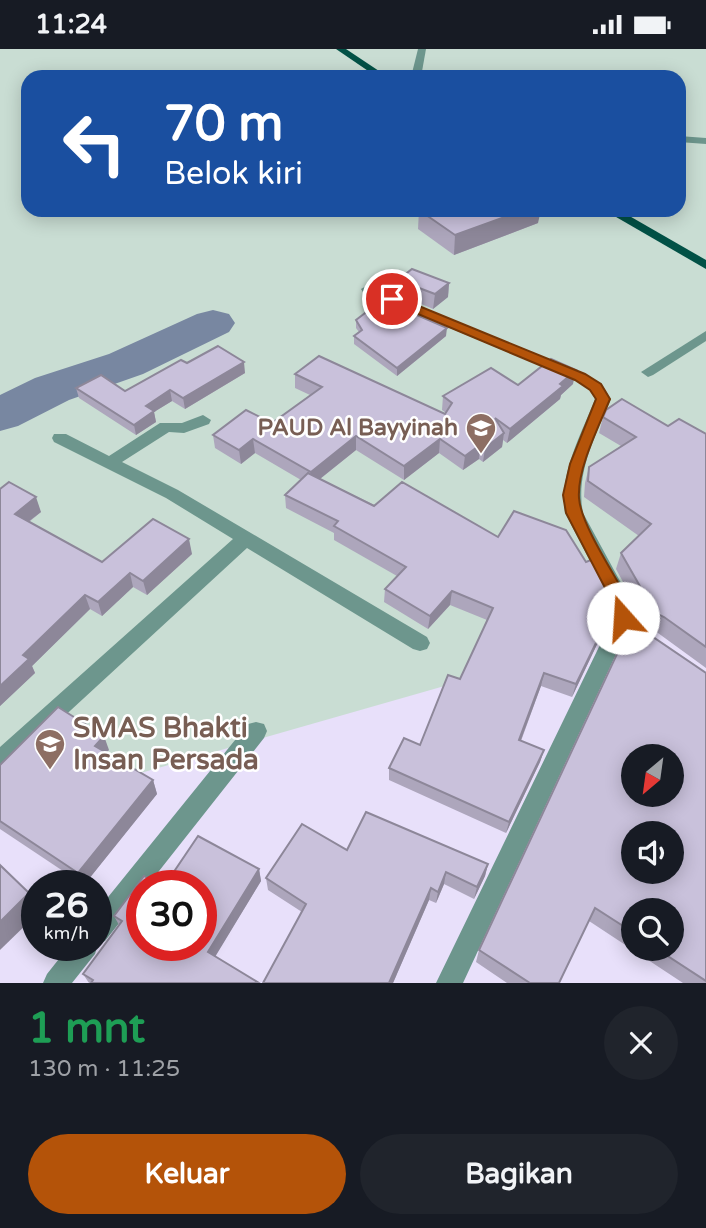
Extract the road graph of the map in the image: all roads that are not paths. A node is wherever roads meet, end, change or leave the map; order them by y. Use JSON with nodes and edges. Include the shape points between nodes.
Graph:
{"nodes":[{"id":1,"x":340,"y":49,"type":"edge"},
{"id":2,"x":422,"y":49,"type":"edge"},
{"id":3,"x":372,"y":70,"type":"edge"},
{"id":4,"x":418,"y":70,"type":"edge"},
{"id":5,"x":686,"y":140,"type":"edge"},
{"id":6,"x":706,"y":141,"type":"edge"},
{"id":7,"x":622,"y":217,"type":"edge"},
{"id":8,"x":706,"y":265,"type":"edge"},
{"id":9,"x":368,"y":289,"type":"dead end"},
{"id":10,"x":706,"y":335,"type":"edge"},
{"id":11,"x":649,"y":372,"type":"dead end"},
{"id":12,"x":202,"y":420,"type":"dead end"},
{"id":13,"x":60,"y":438,"type":"dead end"},
{"id":14,"x":109,"y":463,"type":"junction"},
{"id":15,"x":244,"y":539,"type":"junction"},
{"id":16,"x":619,"y":627,"type":"junction"},
{"id":17,"x":639,"y":636,"type":"edge"},
{"id":18,"x":419,"y":643,"type":"dead end"},
{"id":19,"x":256,"y":731,"type":"dead end"},
{"id":20,"x":0,"y":761,"type":"edge"},
{"id":21,"x":112,"y":912,"type":"edge"},
{"id":22,"x":73,"y":961,"type":"edge"},
{"id":23,"x":56,"y":983,"type":"edge"},
{"id":24,"x":449,"y":983,"type":"edge"}],
"edges":[{"from":1,"to":3,"type":"main road"},
{"from":2,"to":4,"type":"street"},
{"from":5,"to":6,"type":"street"},
{"from":7,"to":8,"type":"main road"},
{"from":9,"to":16,"type":"street","via":[[596,387],[603,399],[571,495],[574,513],[622,605]]},
{"from":10,"to":11,"type":"street"},
{"from":12,"to":14,"type":"street","via":[[184,428],[166,427]]},
{"from":13,"to":14,"type":"street"},
{"from":14,"to":15,"type":"street","via":[[172,494]]},
{"from":15,"to":18,"type":"street"},
{"from":15,"to":20,"type":"street"},
{"from":16,"to":17,"type":"street"},
{"from":16,"to":24,"type":"street"},
{"from":19,"to":21,"type":"street"},
{"from":22,"to":23,"type":"street"}]}
